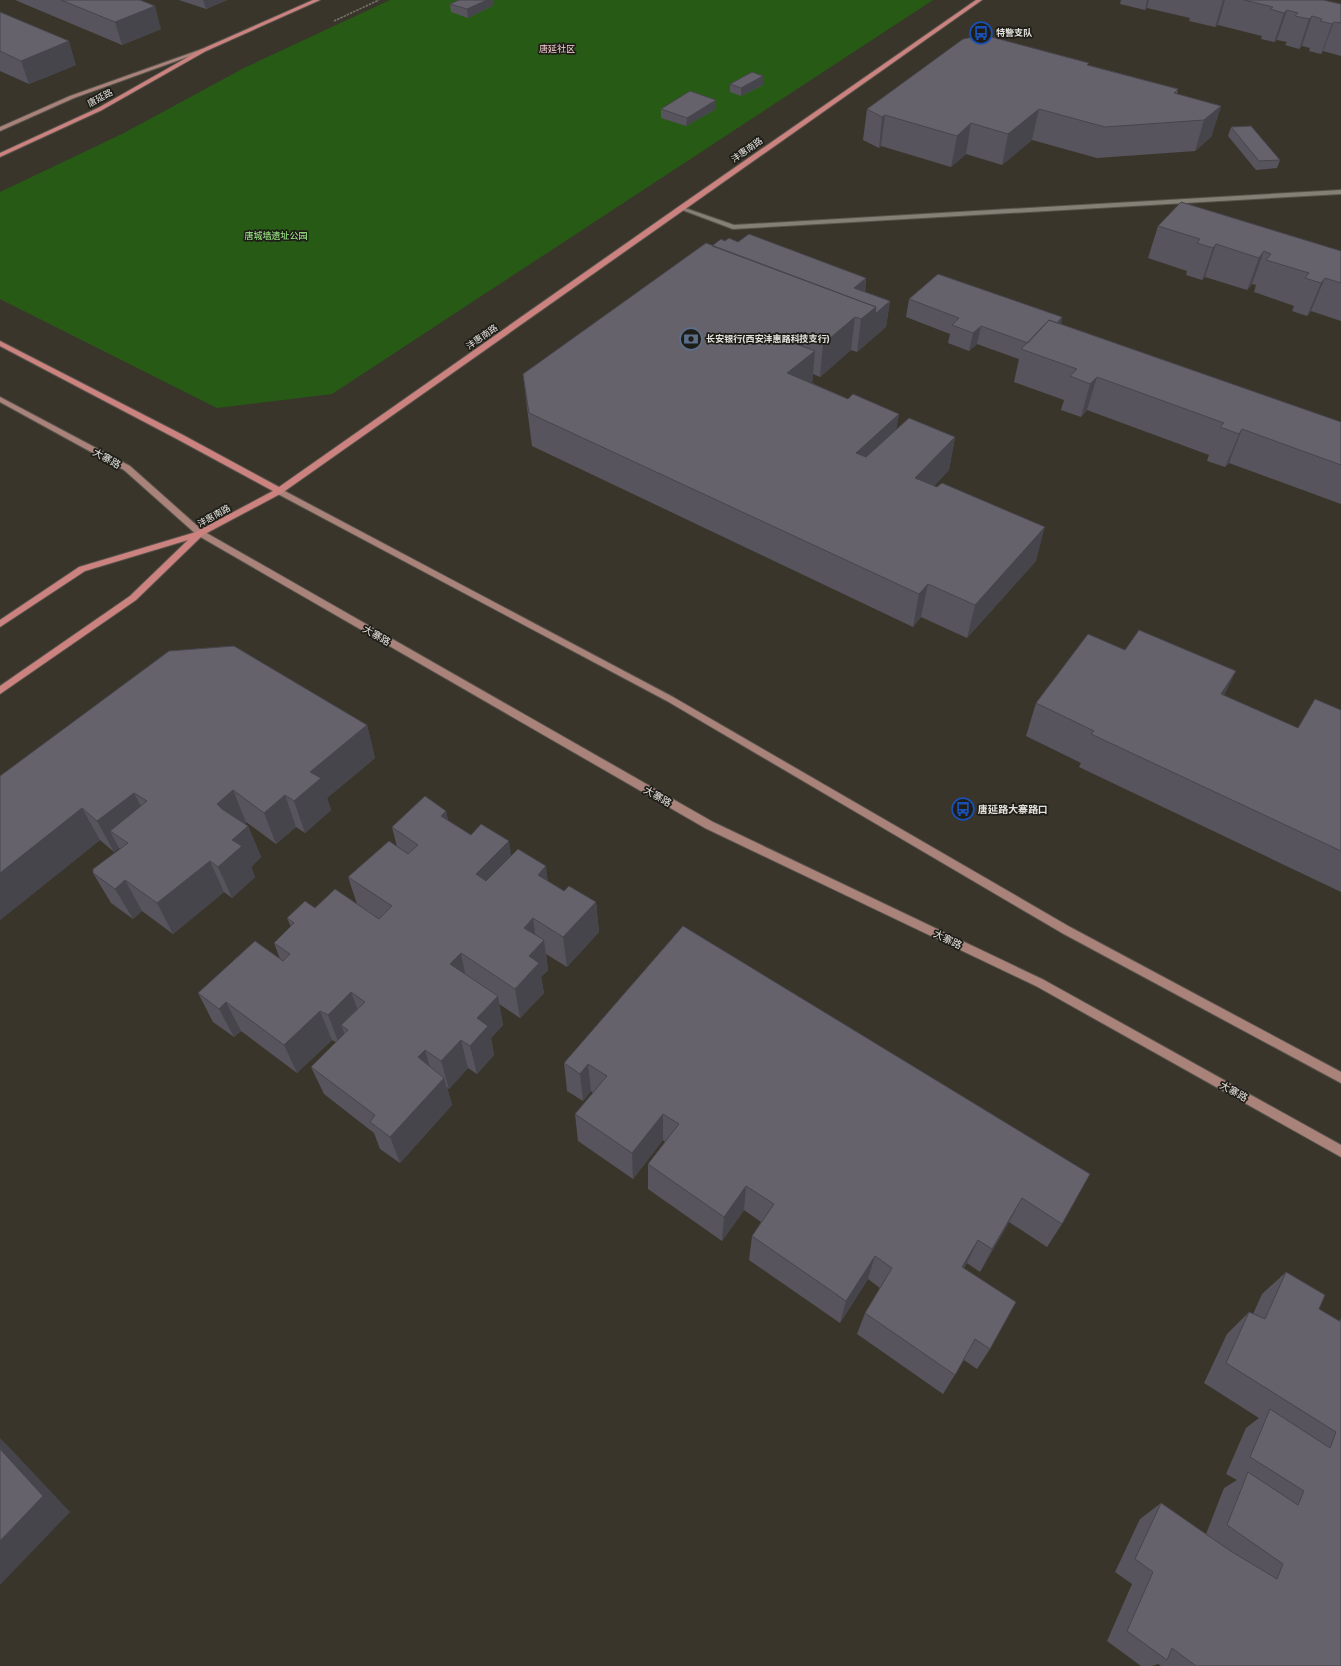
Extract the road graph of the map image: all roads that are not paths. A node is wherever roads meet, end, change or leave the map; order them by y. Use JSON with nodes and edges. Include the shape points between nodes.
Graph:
{"nodes":[{"id":1,"x":317,"y":0,"type":"edge"},
{"id":2,"x":980,"y":0,"type":"edge"},
{"id":3,"x":204,"y":50,"type":"junction"},
{"id":4,"x":0,"y":129,"type":"edge"},
{"id":5,"x":0,"y":155,"type":"edge"},
{"id":6,"x":1341,"y":192,"type":"edge"},
{"id":7,"x":680,"y":208,"type":"junction"},
{"id":8,"x":0,"y":343,"type":"edge"},
{"id":9,"x":0,"y":399,"type":"edge"},
{"id":10,"x":279,"y":491,"type":"junction"},
{"id":11,"x":200,"y":533,"type":"junction"},
{"id":12,"x":0,"y":624,"type":"edge"},
{"id":13,"x":0,"y":691,"type":"edge"},
{"id":14,"x":1341,"y":1078,"type":"edge"},
{"id":15,"x":1341,"y":1151,"type":"edge"}],
"edges":[{"from":1,"to":3,"type":"main road","name":"唐延路"},
{"from":2,"to":7,"type":"main road","name":"沣惠南路"},
{"from":3,"to":4,"type":"main road","name":"唐延路","via":[[72,97]]},
{"from":3,"to":5,"type":"main road","name":"唐延路","via":[[100,109]]},
{"from":6,"to":7,"type":"street","via":[[733,227]]},
{"from":7,"to":10,"type":"main road","name":"沣惠南路"},
{"from":8,"to":10,"type":"main road"},
{"from":9,"to":11,"type":"main road","name":"大寨路","via":[[127,468]]},
{"from":10,"to":11,"type":"main road","name":"沣惠南路"},
{"from":10,"to":14,"type":"main road","via":[[670,699],[1066,930]]},
{"from":11,"to":12,"type":"main road","via":[[82,568]]},
{"from":11,"to":13,"type":"main road","name":"沣惠南路","via":[[133,598]]},
{"from":11,"to":15,"type":"main road","name":"大寨路","via":[[709,825],[1040,983]]}]}
